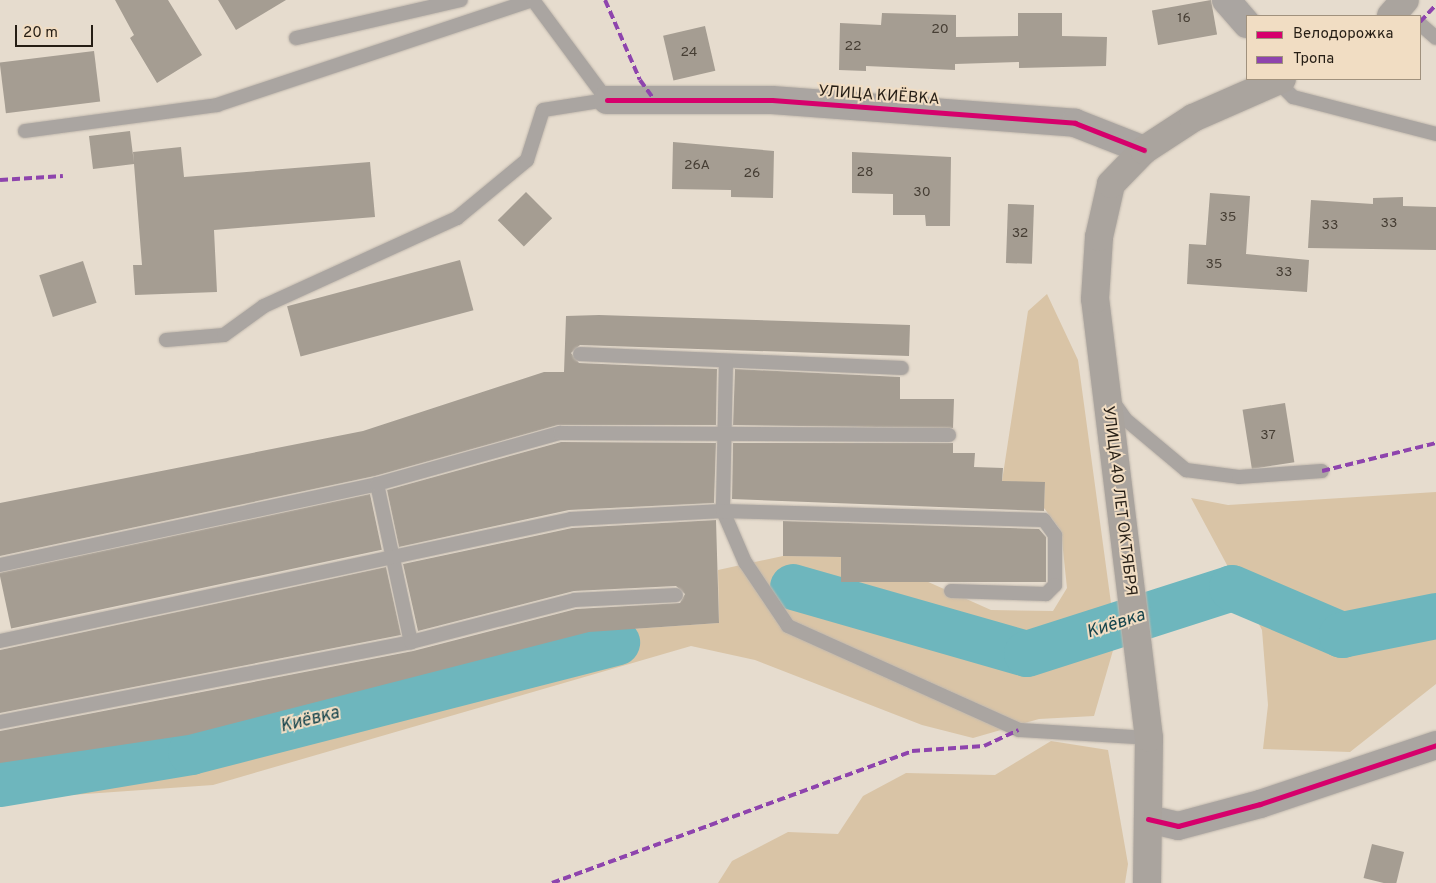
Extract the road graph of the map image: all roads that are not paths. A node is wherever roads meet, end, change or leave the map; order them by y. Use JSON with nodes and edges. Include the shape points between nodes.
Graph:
{"nodes":[{"id":1,"x":461,"y":0,"type":"edge"},
{"id":2,"x":533,"y":0,"type":"edge"},
{"id":3,"x":1226,"y":0,"type":"edge"},
{"id":4,"x":1246,"y":23,"type":"edge"},
{"id":5,"x":1421,"y":26,"type":"edge"},
{"id":6,"x":296,"y":38,"type":"dead end"},
{"id":7,"x":1436,"y":38,"type":"edge"},
{"id":8,"x":1279,"y":80,"type":"edge"},
{"id":9,"x":607,"y":100,"type":"junction"},
{"id":10,"x":26,"y":131,"type":"dead end"},
{"id":11,"x":1436,"y":134,"type":"edge"},
{"id":12,"x":1144,"y":150,"type":"junction"},
{"id":13,"x":166,"y":340,"type":"dead end"},
{"id":14,"x":580,"y":354,"type":"dead end"},
{"id":15,"x":726,"y":362,"type":"junction"},
{"id":16,"x":902,"y":368,"type":"dead end"},
{"id":17,"x":1104,"y":389,"type":"junction"},
{"id":18,"x":723,"y":435,"type":"junction"},
{"id":19,"x":949,"y":435,"type":"dead end"},
{"id":20,"x":1322,"y":471,"type":"dead end"},
{"id":21,"x":378,"y":484,"type":"junction"},
{"id":22,"x":723,"y":511,"type":"junction"},
{"id":23,"x":393,"y":558,"type":"junction"},
{"id":24,"x":0,"y":565,"type":"edge"},
{"id":25,"x":951,"y":591,"type":"dead end"},
{"id":26,"x":676,"y":595,"type":"dead end"},
{"id":27,"x":0,"y":641,"type":"edge"},
{"id":28,"x":411,"y":642,"type":"junction"},
{"id":29,"x":0,"y":722,"type":"edge"},
{"id":30,"x":1149,"y":738,"type":"junction"},
{"id":31,"x":1436,"y":745,"type":"edge"},
{"id":32,"x":1148,"y":819,"type":"junction"},
{"id":33,"x":1147,"y":883,"type":"edge"}],
"edges":[{"from":1,"to":6,"type":"lane"},
{"from":2,"to":9,"type":"lane"},
{"from":2,"to":10,"type":"lane","via":[[217,105]]},
{"from":3,"to":4,"type":"street"},
{"from":5,"to":7,"type":"lane"},
{"from":8,"to":11,"type":"lane","via":[[1293,97]]},
{"from":8,"to":12,"type":"main road","via":[[1193,118]]},
{"from":9,"to":12,"type":"street","name":"УЛИЦА КИЁВКА","via":[[772,100],[1075,123]]},
{"from":9,"to":13,"type":"lane","via":[[544,110],[527,160],[457,218],[264,306],[224,335]]},
{"from":12,"to":17,"type":"main road","name":"УЛИЦА 40 ЛЕТ ОКТЯБРЯ","via":[[1111,184],[1099,237],[1095,299]]},
{"from":14,"to":15,"type":"lane"},
{"from":15,"to":16,"type":"lane"},
{"from":15,"to":18,"type":"lane"},
{"from":17,"to":20,"type":"lane","via":[[1125,419],[1186,470],[1239,477]]},
{"from":17,"to":30,"type":"main road","name":"УЛИЦА 40 ЛЕТ ОКТЯБРЯ"},
{"from":18,"to":19,"type":"lane"},
{"from":18,"to":21,"type":"lane","via":[[560,433]]},
{"from":18,"to":22,"type":"lane"},
{"from":21,"to":23,"type":"lane"},
{"from":21,"to":24,"type":"lane"},
{"from":22,"to":23,"type":"lane","via":[[571,519]]},
{"from":22,"to":25,"type":"lane","via":[[1044,520],[1055,535],[1054,585],[1046,594]]},
{"from":22,"to":30,"type":"lane","via":[[745,562],[788,626],[1019,730]]},
{"from":23,"to":27,"type":"lane"},
{"from":23,"to":28,"type":"lane"},
{"from":26,"to":28,"type":"lane","via":[[575,600]]},
{"from":28,"to":29,"type":"lane"},
{"from":30,"to":32,"type":"main road","name":"УЛИЦА 40 ЛЕТ ОКТЯБРЯ"},
{"from":31,"to":32,"type":"street","via":[[1260,804],[1178,826]]},
{"from":32,"to":33,"type":"main road","name":"УЛИЦА 40 ЛЕТ ОКТЯБРЯ"}]}
